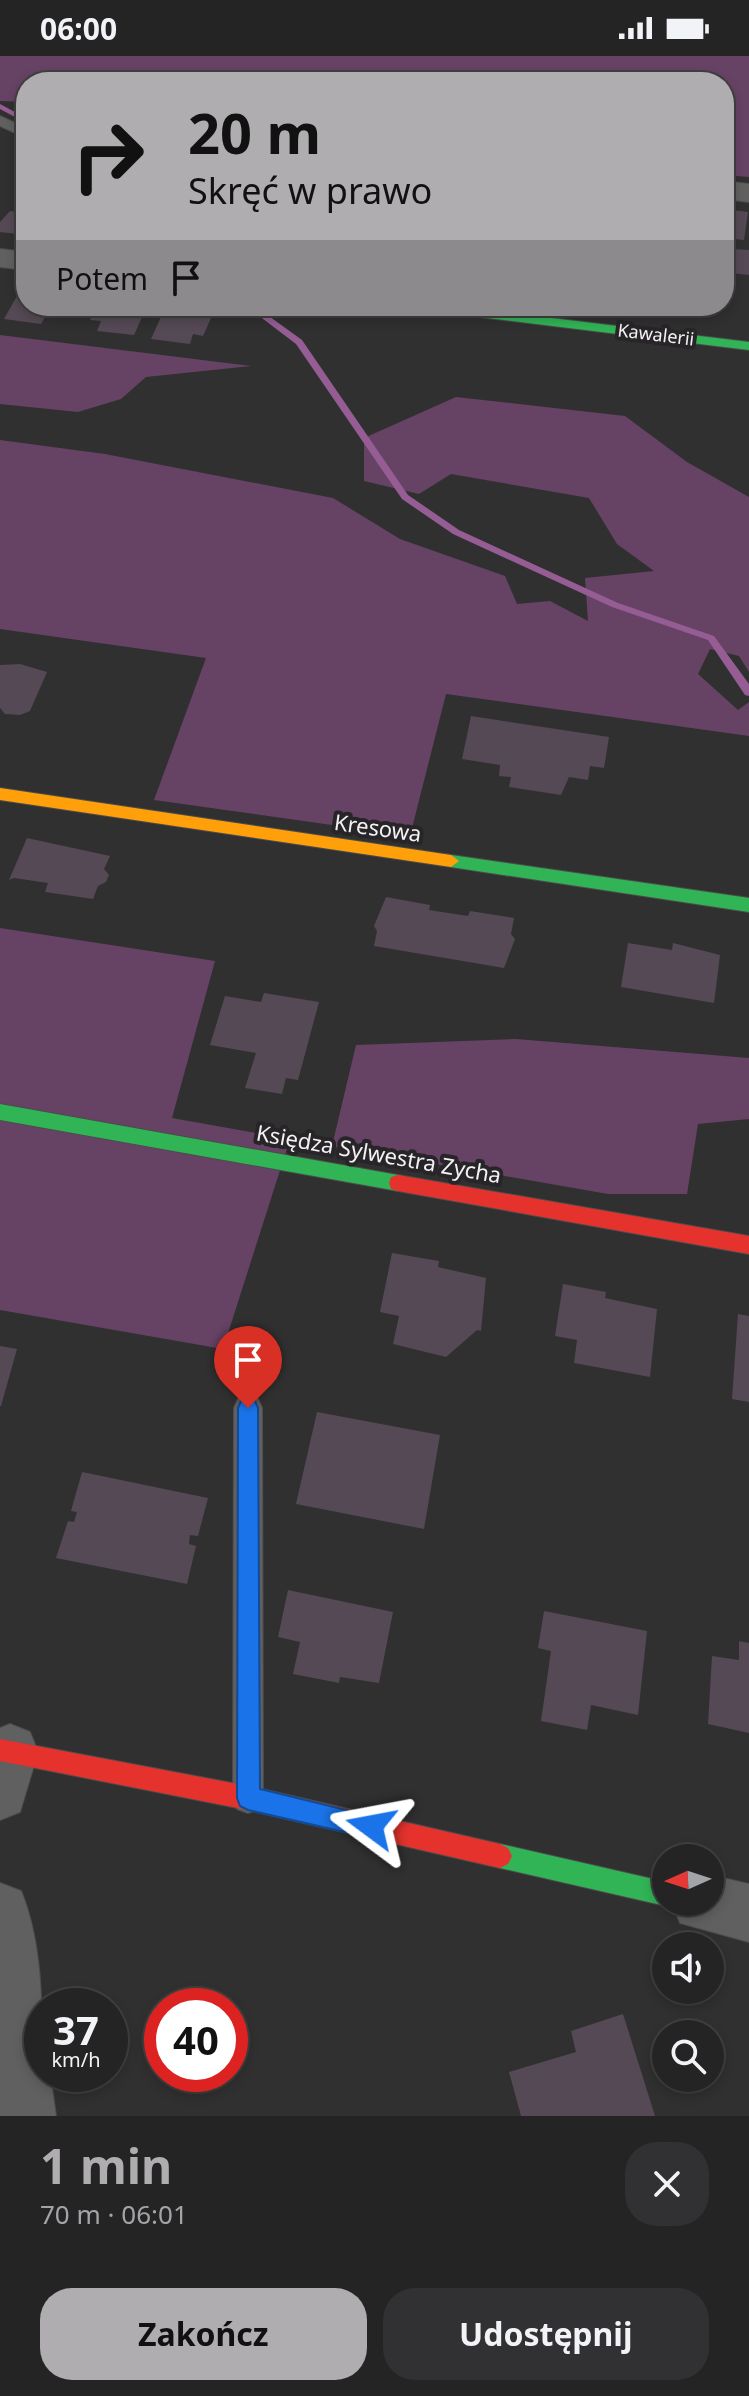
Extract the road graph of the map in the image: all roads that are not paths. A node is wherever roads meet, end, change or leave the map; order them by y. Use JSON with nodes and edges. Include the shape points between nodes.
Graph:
{"nodes":[{"id":1,"x":503,"y":316,"type":"edge"},
{"id":2,"x":749,"y":346,"type":"edge"},
{"id":3,"x":0,"y":794,"type":"edge"},
{"id":4,"x":749,"y":905,"type":"edge"},
{"id":5,"x":0,"y":1112,"type":"edge"},
{"id":6,"x":749,"y":1245,"type":"edge"},
{"id":7,"x":248,"y":1408,"type":"dead end"},
{"id":8,"x":3,"y":1765,"type":"edge"},
{"id":9,"x":248,"y":1798,"type":"junction"},
{"id":10,"x":652,"y":1891,"type":"edge"},
{"id":11,"x":724,"y":1907,"type":"edge"},
{"id":12,"x":0,"y":1912,"type":"edge"},
{"id":13,"x":749,"y":1913,"type":"edge"},
{"id":14,"x":25,"y":2116,"type":"edge"}],
"edges":[{"from":1,"to":2,"type":"street","name":"Kawalerii"},
{"from":3,"to":4,"type":"street","name":"Kresowa"},
{"from":5,"to":6,"type":"street","name":"Księdza Sylwestra Zycha"},
{"from":7,"to":9,"type":"lane"},
{"from":8,"to":9,"type":"street"},
{"from":9,"to":10,"type":"street"},
{"from":11,"to":13,"type":"street"},
{"from":12,"to":14,"type":"street"}]}
